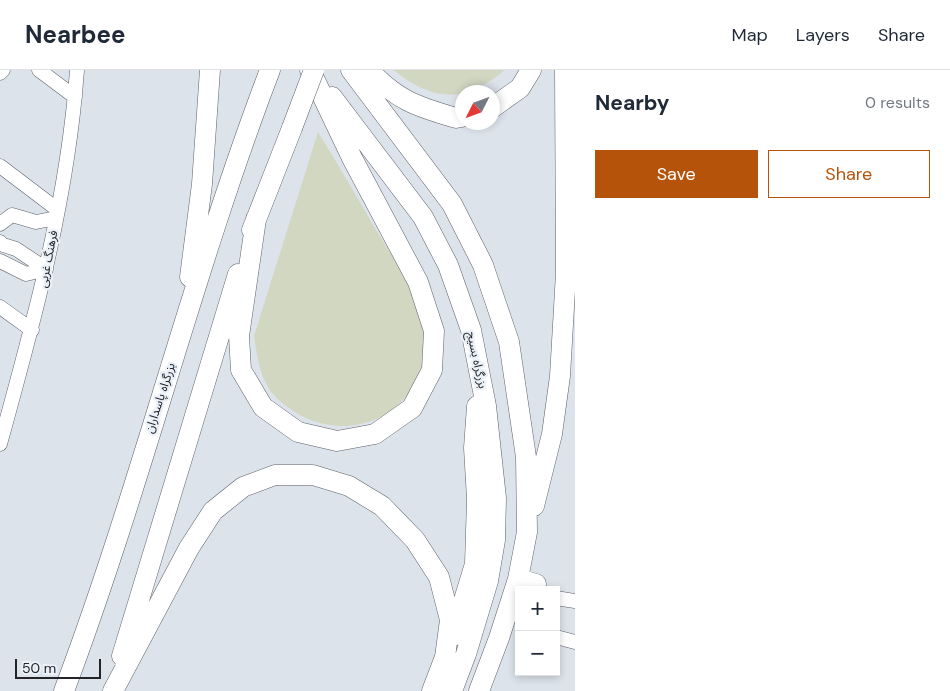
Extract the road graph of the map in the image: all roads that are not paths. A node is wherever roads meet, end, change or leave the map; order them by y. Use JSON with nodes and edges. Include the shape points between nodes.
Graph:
{"nodes":[{"id":1,"x":39,"y":70,"type":"edge"},
{"id":2,"x":77,"y":70,"type":"edge"},
{"id":3,"x":210,"y":70,"type":"edge"},
{"id":4,"x":270,"y":70,"type":"edge"},
{"id":5,"x":312,"y":70,"type":"edge"},
{"id":6,"x":351,"y":70,"type":"edge"},
{"id":7,"x":369,"y":70,"type":"edge"},
{"id":8,"x":531,"y":70,"type":"edge"},
{"id":9,"x":565,"y":70,"type":"edge"},
{"id":10,"x":75,"y":96,"type":"junction"},
{"id":11,"x":500,"y":102,"type":"edge"},
{"id":12,"x":455,"y":116,"type":"edge"},
{"id":13,"x":1,"y":169,"type":"edge"},
{"id":14,"x":57,"y":214,"type":"junction"},
{"id":15,"x":256,"y":219,"type":"junction"},
{"id":16,"x":0,"y":224,"type":"edge"},
{"id":17,"x":0,"y":242,"type":"edge"},
{"id":18,"x":0,"y":261,"type":"edge"},
{"id":19,"x":46,"y":269,"type":"junction"},
{"id":20,"x":0,"y":307,"type":"edge"},
{"id":21,"x":185,"y":321,"type":"junction"},
{"id":22,"x":32,"y":330,"type":"junction"},
{"id":23,"x":480,"y":374,"type":"junction"},
{"id":24,"x":0,"y":444,"type":"edge"},
{"id":25,"x":527,"y":532,"type":"junction"},
{"id":26,"x":560,"y":599,"type":"edge"},
{"id":27,"x":575,"y":601,"type":"edge"},
{"id":28,"x":560,"y":639,"type":"edge"},
{"id":29,"x":575,"y":642,"type":"edge"},
{"id":30,"x":445,"y":656,"type":"junction"},
{"id":31,"x":64,"y":691,"type":"edge"},
{"id":32,"x":112,"y":691,"type":"edge"},
{"id":33,"x":432,"y":691,"type":"edge"},
{"id":34,"x":452,"y":691,"type":"edge"},
{"id":35,"x":479,"y":691,"type":"edge"}],
"edges":[{"from":1,"to":10,"type":"street"},
{"from":2,"to":10,"type":"street","name":"فرهنگ غربی"},
{"from":3,"to":21,"type":"highway","via":[[202,184]]},
{"from":4,"to":21,"type":"highway","name":"بزرگراه پاسداران"},
{"from":5,"to":15,"type":"highway","bridge":true},
{"from":5,"to":15,"type":"highway","via":[[352,158],[418,282],[434,331],[432,370],[412,408],[375,434],[337,441],[298,432],[262,407],[241,370],[239,336]]},
{"from":5,"to":23,"type":"highway","name":"بزرگراه بسیج","via":[[423,217],[448,265],[471,330]]},
{"from":6,"to":25,"type":"highway","via":[[452,204],[483,265],[509,342],[526,457]]},
{"from":7,"to":12,"type":"highway","via":[[403,101]]},
{"from":8,"to":11,"type":"highway","via":[[520,88]]},
{"from":9,"to":25,"type":"highway","via":[[566,273],[560,376],[552,434]]},
{"from":10,"to":14,"type":"street","name":"فرهنگ غربی"},
{"from":13,"to":14,"type":"street"},
{"from":14,"to":16,"type":"street","via":[[36,222],[12,215]]},
{"from":14,"to":19,"type":"street","name":"فرهنگ غربی"},
{"from":15,"to":32,"type":"highway"},
{"from":17,"to":19,"type":"street"},
{"from":18,"to":19,"type":"street","via":[[26,274]]},
{"from":19,"to":22,"type":"street","name":"فرهنگ غربی"},
{"from":20,"to":22,"type":"street"},
{"from":21,"to":31,"type":"highway","name":"بزرگراه پاسداران","via":[[86,633]]},
{"from":22,"to":24,"type":"street","name":"فرهنگ غربی"},
{"from":23,"to":30,"type":"highway","via":[[474,448],[477,499],[475,564]]},
{"from":23,"to":34,"type":"highway","name":"بزرگراه بسیج","via":[[496,498],[495,540],[488,581]]},
{"from":25,"to":35,"type":"highway","via":[[527,582],[508,641]]},
{"from":26,"to":27,"type":"street"},
{"from":28,"to":29,"type":"street"},
{"from":30,"to":32,"type":"highway","via":[[450,620],[439,577],[415,540],[382,506],[349,486],[313,475],[275,475],[243,487],[213,511],[189,548]]},
{"from":30,"to":33,"type":"highway"}]}
